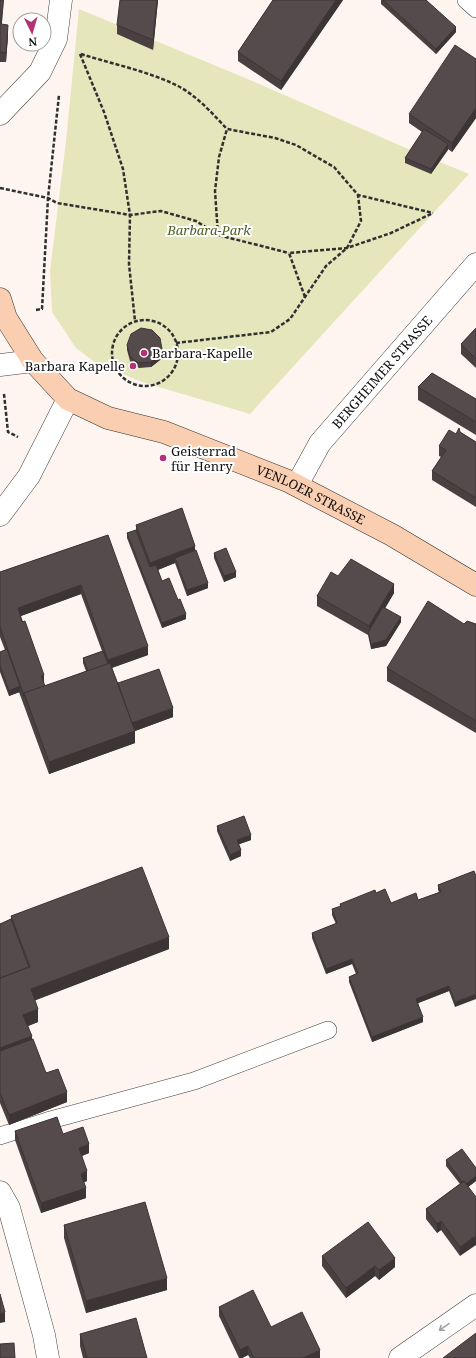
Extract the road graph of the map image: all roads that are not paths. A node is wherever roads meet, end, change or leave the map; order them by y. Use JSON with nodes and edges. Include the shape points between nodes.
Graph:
{"nodes":[{"id":1,"x":61,"y":0,"type":"edge"},
{"id":2,"x":466,"y":0,"type":"edge"},
{"id":3,"x":476,"y":9,"type":"edge"},
{"id":4,"x":0,"y":114,"type":"edge"},
{"id":5,"x":476,"y":264,"type":"edge"},
{"id":6,"x":3,"y":309,"type":"edge"},
{"id":7,"x":33,"y":362,"type":"junction"},
{"id":8,"x":0,"y":365,"type":"edge"},
{"id":9,"x":68,"y":399,"type":"junction"},
{"id":10,"x":297,"y":485,"type":"junction"},
{"id":11,"x":0,"y":515,"type":"edge"},
{"id":12,"x":476,"y":585,"type":"edge"},
{"id":13,"x":328,"y":1030,"type":"dead end"},
{"id":14,"x":0,"y":1136,"type":"edge"},
{"id":15,"x":0,"y":1192,"type":"edge"},
{"id":16,"x":476,"y":1305,"type":"edge"},
{"id":17,"x":48,"y":1358,"type":"edge"},
{"id":18,"x":400,"y":1358,"type":"edge"}],
"edges":[{"from":1,"to":4,"type":"street","via":[[56,39],[40,72]]},
{"from":2,"to":3,"type":"lane"},
{"from":5,"to":10,"type":"street","name":"BERGHEIMER STRASSE","via":[[320,443]]},
{"from":6,"to":7,"type":"street"},
{"from":7,"to":8,"type":"street"},
{"from":7,"to":9,"type":"street"},
{"from":9,"to":10,"type":"street","name":"VENLOER STRASSE","via":[[108,418],[164,432]]},
{"from":9,"to":11,"type":"street","via":[[29,476]]},
{"from":10,"to":12,"type":"street","name":"VENLOER STRASSE","via":[[392,535]]},
{"from":13,"to":14,"type":"lane","via":[[194,1081]]},
{"from":15,"to":17,"type":"street","via":[[9,1208]]},
{"from":16,"to":18,"type":"street","one_way":true}]}
